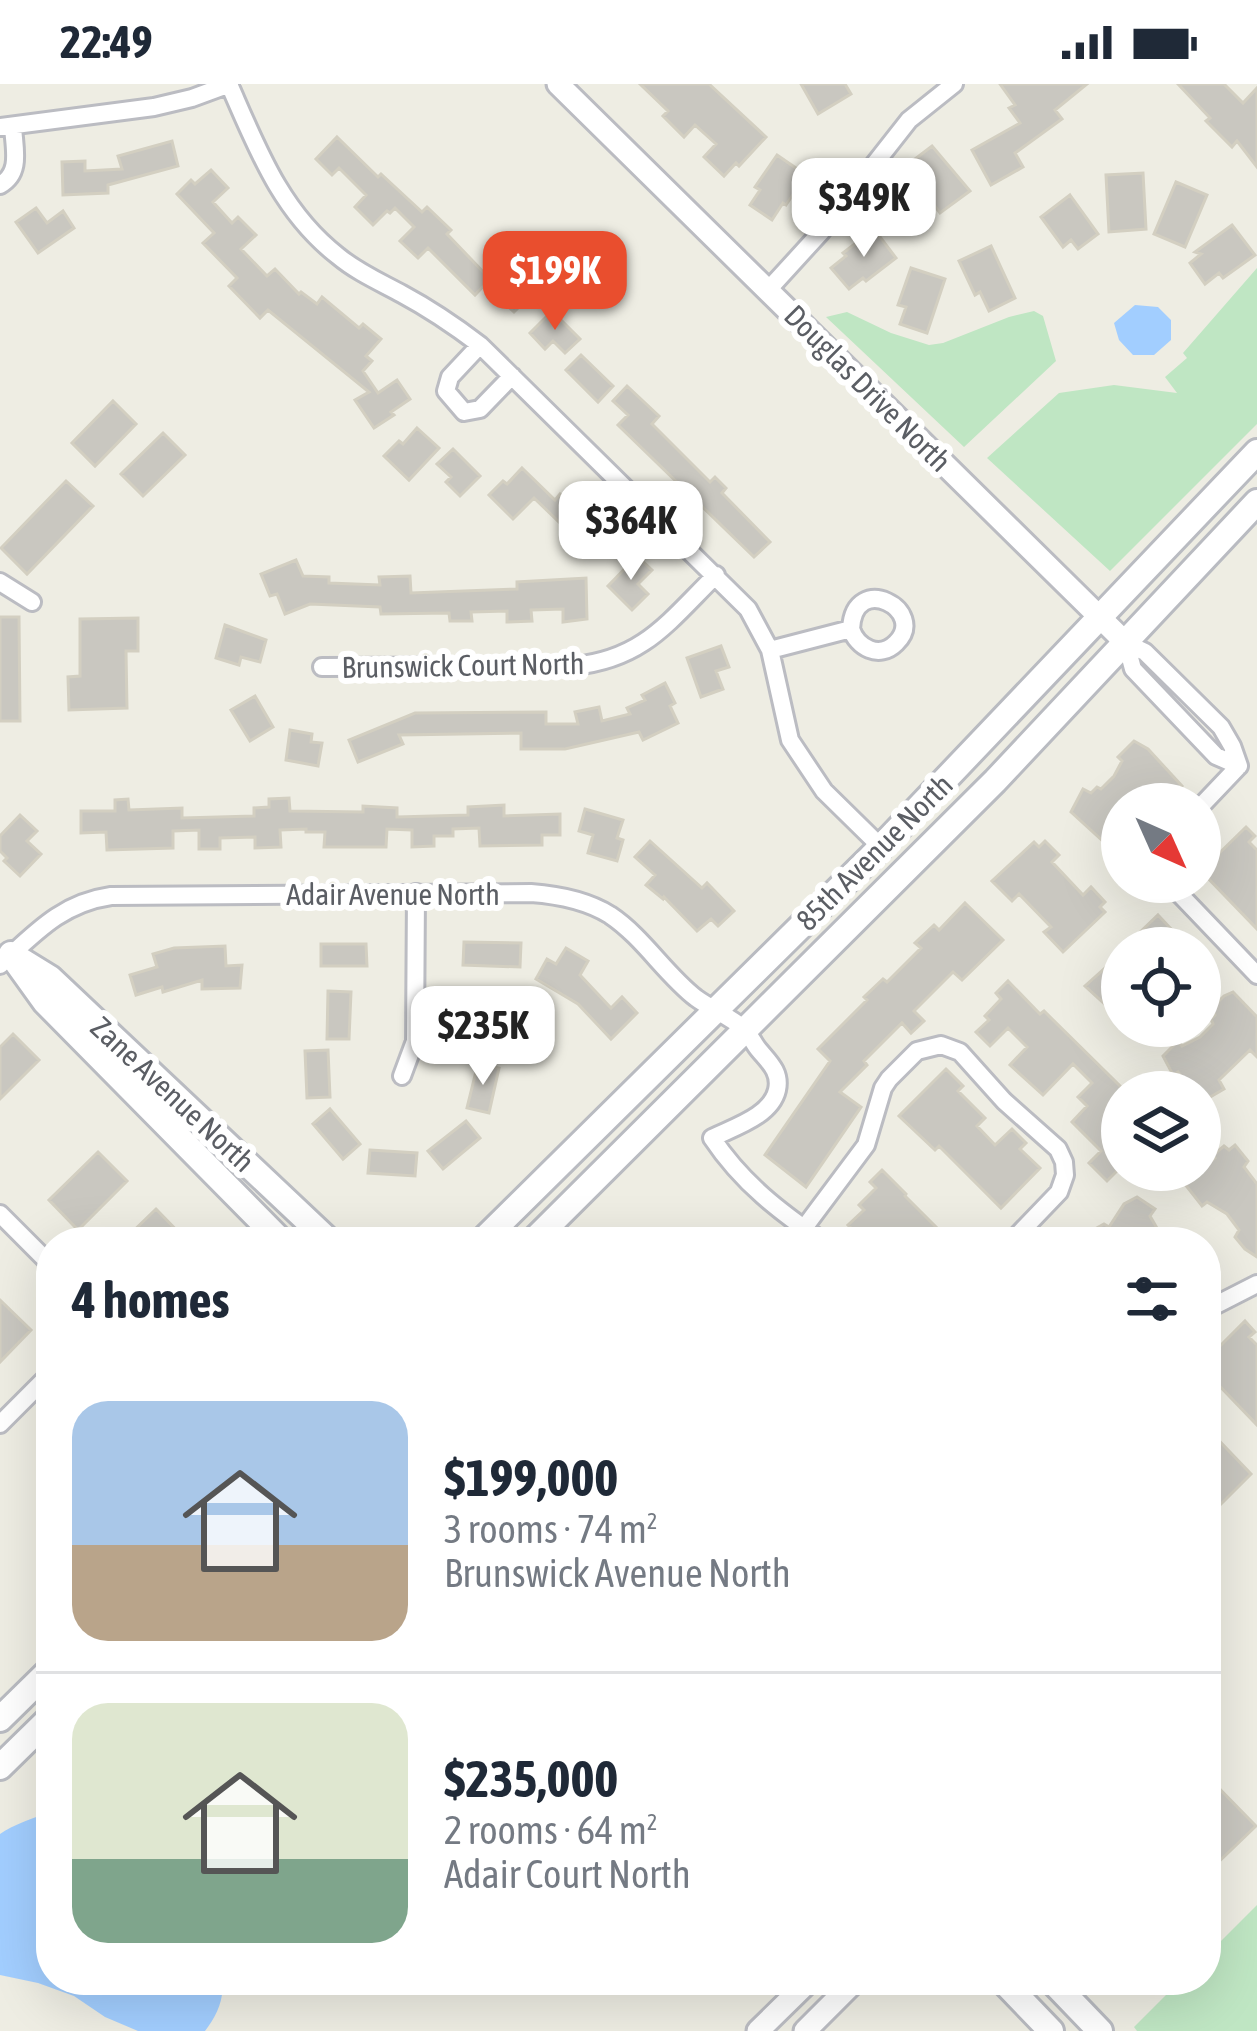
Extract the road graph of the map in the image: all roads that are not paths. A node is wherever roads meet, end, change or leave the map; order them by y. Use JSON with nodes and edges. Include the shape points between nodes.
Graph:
{"nodes":[{"id":1,"x":230,"y":84,"type":"edge"},
{"id":2,"x":559,"y":84,"type":"edge"},
{"id":3,"x":955,"y":84,"type":"edge"},
{"id":4,"x":6,"y":126,"type":"edge"},
{"id":5,"x":0,"y":185,"type":"edge"},
{"id":6,"x":768,"y":290,"type":"junction"},
{"id":7,"x":480,"y":345,"type":"junction"},
{"id":8,"x":512,"y":376,"type":"junction"},
{"id":9,"x":1257,"y":452,"type":"edge"},
{"id":10,"x":1257,"y":502,"type":"edge"},
{"id":11,"x":716,"y":575,"type":"junction"},
{"id":12,"x":0,"y":582,"type":"edge"},
{"id":13,"x":32,"y":602,"type":"dead end"},
{"id":14,"x":1100,"y":618,"type":"junction"},
{"id":15,"x":851,"y":628,"type":"dead end"},
{"id":16,"x":1126,"y":644,"type":"junction"},
{"id":17,"x":770,"y":650,"type":"junction"},
{"id":18,"x":322,"y":668,"type":"dead end"},
{"id":19,"x":1221,"y":785,"type":"edge"},
{"id":20,"x":881,"y":847,"type":"junction"},
{"id":21,"x":416,"y":893,"type":"junction"},
{"id":22,"x":1188,"y":903,"type":"edge"},
{"id":23,"x":4,"y":954,"type":"edge"},
{"id":24,"x":1257,"y":975,"type":"edge"},
{"id":25,"x":716,"y":1010,"type":"junction"},
{"id":26,"x":746,"y":1030,"type":"junction"},
{"id":27,"x":402,"y":1076,"type":"dead end"},
{"id":28,"x":597,"y":1128,"type":"junction"},
{"id":29,"x":0,"y":1214,"type":"edge"},
{"id":30,"x":267,"y":1227,"type":"edge"},
{"id":31,"x":314,"y":1227,"type":"edge"},
{"id":32,"x":476,"y":1227,"type":"edge"},
{"id":33,"x":497,"y":1227,"type":"edge"},
{"id":34,"x":547,"y":1227,"type":"edge"},
{"id":35,"x":803,"y":1227,"type":"edge"},
{"id":36,"x":805,"y":1227,"type":"edge"},
{"id":37,"x":1025,"y":1227,"type":"edge"},
{"id":38,"x":36,"y":1250,"type":"edge"},
{"id":39,"x":1257,"y":1285,"type":"edge"},
{"id":40,"x":1221,"y":1303,"type":"edge"},
{"id":41,"x":36,"y":1388,"type":"edge"},
{"id":42,"x":0,"y":1424,"type":"edge"},
{"id":43,"x":36,"y":1684,"type":"edge"},
{"id":44,"x":0,"y":1719,"type":"edge"},
{"id":45,"x":36,"y":1732,"type":"edge"},
{"id":46,"x":0,"y":1767,"type":"edge"},
{"id":47,"x":795,"y":1995,"type":"edge"},
{"id":48,"x":841,"y":1995,"type":"edge"},
{"id":49,"x":1016,"y":1995,"type":"edge"},
{"id":50,"x":1065,"y":1995,"type":"edge"},
{"id":51,"x":758,"y":2031,"type":"edge"},
{"id":52,"x":805,"y":2031,"type":"edge"},
{"id":53,"x":1051,"y":2031,"type":"edge"},
{"id":54,"x":1100,"y":2031,"type":"edge"}],
"edges":[{"from":1,"to":4,"type":"street","via":[[154,107]]},
{"from":1,"to":7,"type":"street","via":[[266,167],[310,231]]},
{"from":2,"to":6,"type":"street","name":"Douglas Drive North"},
{"from":3,"to":6,"type":"street","via":[[909,120]]},
{"from":4,"to":5,"type":"street","via":[[14,172]]},
{"from":6,"to":14,"type":"street","name":"Douglas Drive North"},
{"from":7,"to":8,"type":"street"},
{"from":7,"to":8,"type":"street","via":[[450,377],[446,391],[454,404],[480,409]]},
{"from":8,"to":11,"type":"street"},
{"from":9,"to":14,"type":"main road","name":"85th Avenue North"},
{"from":10,"to":16,"type":"main road","name":"85th Avenue North"},
{"from":11,"to":17,"type":"street","via":[[748,609]]},
{"from":11,"to":18,"type":"street","name":"Brunswick Court North","via":[[645,643],[599,663]]},
{"from":12,"to":13,"type":"street"},
{"from":14,"to":16,"type":"street","name":"Douglas Drive North"},
{"from":14,"to":20,"type":"main road","name":"85th Avenue North"},
{"from":15,"to":17,"type":"street"},
{"from":16,"to":19,"type":"street","name":"Douglas Drive North","via":[[1145,652],[1221,727],[1239,766]]},
{"from":16,"to":26,"type":"main road","name":"85th Avenue North"},
{"from":17,"to":20,"type":"street","via":[[790,740],[824,791]]},
{"from":20,"to":25,"type":"main road","name":"85th Avenue North"},
{"from":21,"to":23,"type":"street","name":"Adair Avenue North","via":[[111,896],[66,908]]},
{"from":21,"to":25,"type":"street","name":"Adair Avenue North","via":[[531,893],[585,903],[609,914]]},
{"from":21,"to":27,"type":"street","via":[[415,1041]]},
{"from":22,"to":24,"type":"street"},
{"from":23,"to":30,"type":"main road","name":"Zane Avenue North"},
{"from":23,"to":31,"type":"main road","name":"Zane Avenue North","via":[[50,978]]},
{"from":25,"to":26,"type":"street","name":"Adair Avenue North"},
{"from":25,"to":28,"type":"main road","name":"85th Avenue North"},
{"from":26,"to":34,"type":"main road","name":"85th Avenue North"},
{"from":26,"to":35,"type":"street","via":[[776,1073],[776,1096],[712,1138],[748,1184]]},
{"from":28,"to":32,"type":"main road","via":[[560,1146]]},
{"from":28,"to":33,"type":"main road","name":"85th Avenue North"},
{"from":29,"to":38,"type":"street"},
{"from":36,"to":37,"type":"street","via":[[866,1145],[889,1078],[917,1051],[941,1045],[960,1052],[1058,1149],[1065,1175],[1059,1192]]},
{"from":39,"to":40,"type":"street"},
{"from":41,"to":42,"type":"street"},
{"from":43,"to":44,"type":"main road"},
{"from":45,"to":46,"type":"main road"},
{"from":47,"to":51,"type":"street"},
{"from":48,"to":52,"type":"street"},
{"from":49,"to":53,"type":"main road"},
{"from":50,"to":54,"type":"main road"}]}
